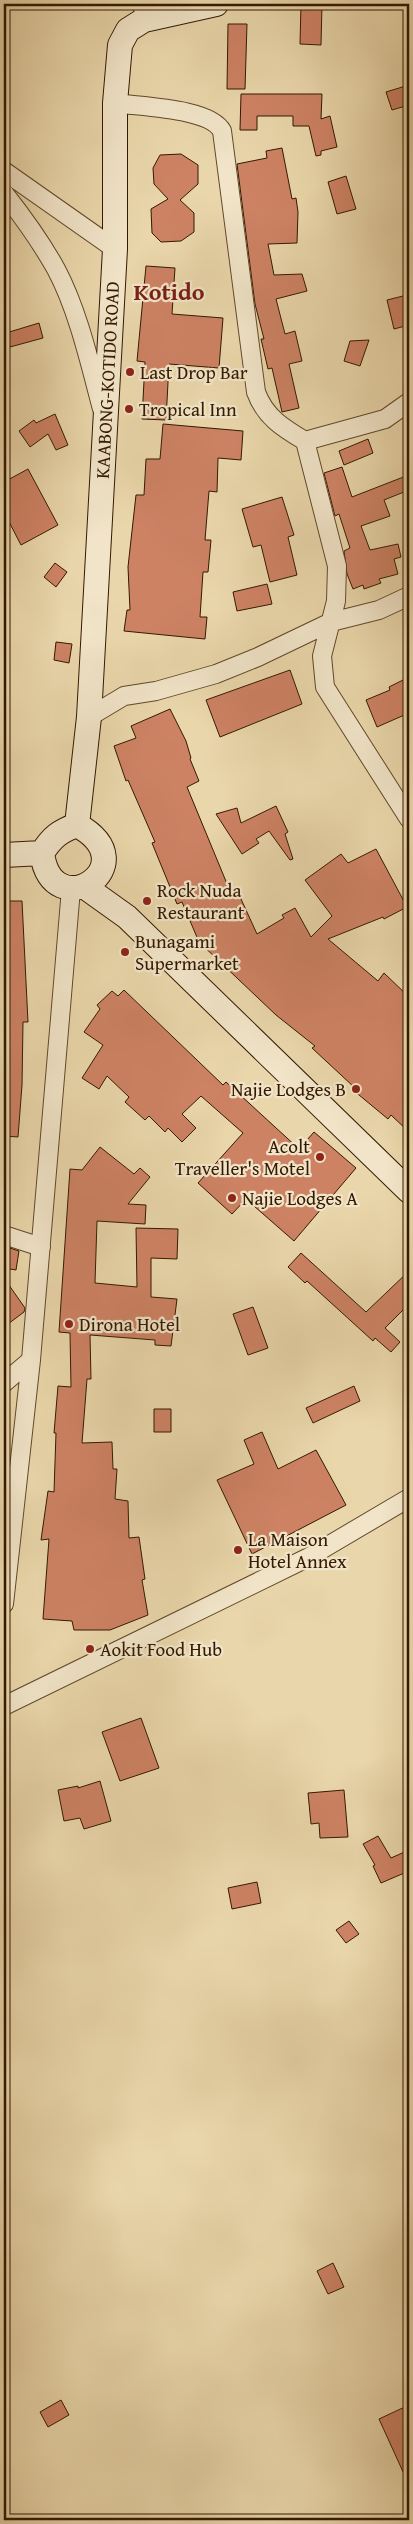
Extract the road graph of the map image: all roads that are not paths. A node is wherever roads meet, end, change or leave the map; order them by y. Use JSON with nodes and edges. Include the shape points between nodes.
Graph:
{"nodes":[{"id":1,"x":216,"y":4,"type":"edge"},
{"id":2,"x":144,"y":12,"type":"edge"},
{"id":3,"x":116,"y":103,"type":"junction"},
{"id":4,"x":4,"y":171,"type":"edge"},
{"id":5,"x":4,"y":193,"type":"edge"},
{"id":6,"x":115,"y":250,"type":"junction"},
{"id":7,"x":409,"y":402,"type":"edge"},
{"id":8,"x":105,"y":422,"type":"junction"},
{"id":9,"x":305,"y":441,"type":"junction"},
{"id":10,"x":409,"y":596,"type":"edge"},
{"id":11,"x":331,"y":622,"type":"junction"},
{"id":12,"x":89,"y":717,"type":"junction"},
{"id":13,"x":409,"y":819,"type":"edge"},
{"id":14,"x":77,"y":825,"type":"junction"},
{"id":15,"x":42,"y":853,"type":"junction"},
{"id":16,"x":4,"y":855,"type":"edge"},
{"id":17,"x":103,"y":868,"type":"junction"},
{"id":18,"x":78,"y":888,"type":"junction"},
{"id":19,"x":127,"y":917,"type":"junction"},
{"id":20,"x":406,"y":1182,"type":"edge"},
{"id":21,"x":4,"y":1235,"type":"edge"},
{"id":22,"x":41,"y":1247,"type":"junction"},
{"id":23,"x":31,"y":1360,"type":"junction"},
{"id":24,"x":4,"y":1383,"type":"edge"},
{"id":25,"x":409,"y":1498,"type":"edge"},
{"id":26,"x":4,"y":1604,"type":"edge"},
{"id":27,"x":4,"y":1706,"type":"edge"}],
"edges":[{"from":1,"to":2,"type":"street","name":"KAABONG-KOTIDO ROAD"},
{"from":2,"to":3,"type":"street","name":"KAABONG-KOTIDO ROAD","via":[[120,45]]},
{"from":3,"to":6,"type":"street","name":"KAABONG-KOTIDO ROAD"},
{"from":3,"to":9,"type":"street","via":[[200,115],[219,125],[256,392],[270,417]]},
{"from":4,"to":6,"type":"street"},
{"from":5,"to":8,"type":"street","via":[[57,271],[84,340]]},
{"from":6,"to":8,"type":"street","name":"KAABONG-KOTIDO ROAD"},
{"from":7,"to":9,"type":"street","via":[[385,419]]},
{"from":8,"to":12,"type":"street","name":"KAABONG-KOTIDO ROAD"},
{"from":9,"to":11,"type":"street","via":[[337,566],[336,601]]},
{"from":10,"to":11,"type":"street","via":[[379,610]]},
{"from":11,"to":12,"type":"street","via":[[216,674],[156,691],[124,696]]},
{"from":11,"to":13,"type":"street","via":[[322,656],[325,687]]},
{"from":12,"to":14,"type":"street","name":"KAABONG-KOTIDO ROAD"},
{"from":14,"to":15,"type":"street","via":[[52,837]]},
{"from":14,"to":17,"type":"street","via":[[100,841],[104,854]]},
{"from":15,"to":16,"type":"street"},
{"from":15,"to":18,"type":"street","via":[[48,875],[58,884]]},
{"from":17,"to":18,"type":"street","via":[[96,879]]},
{"from":17,"to":19,"type":"street"},
{"from":18,"to":19,"type":"street"},
{"from":18,"to":22,"type":"street"},
{"from":19,"to":20,"type":"street"},
{"from":21,"to":22,"type":"street"},
{"from":22,"to":23,"type":"street"},
{"from":23,"to":24,"type":"street"},
{"from":23,"to":26,"type":"street"},
{"from":25,"to":27,"type":"street","via":[[309,1557]]}]}
